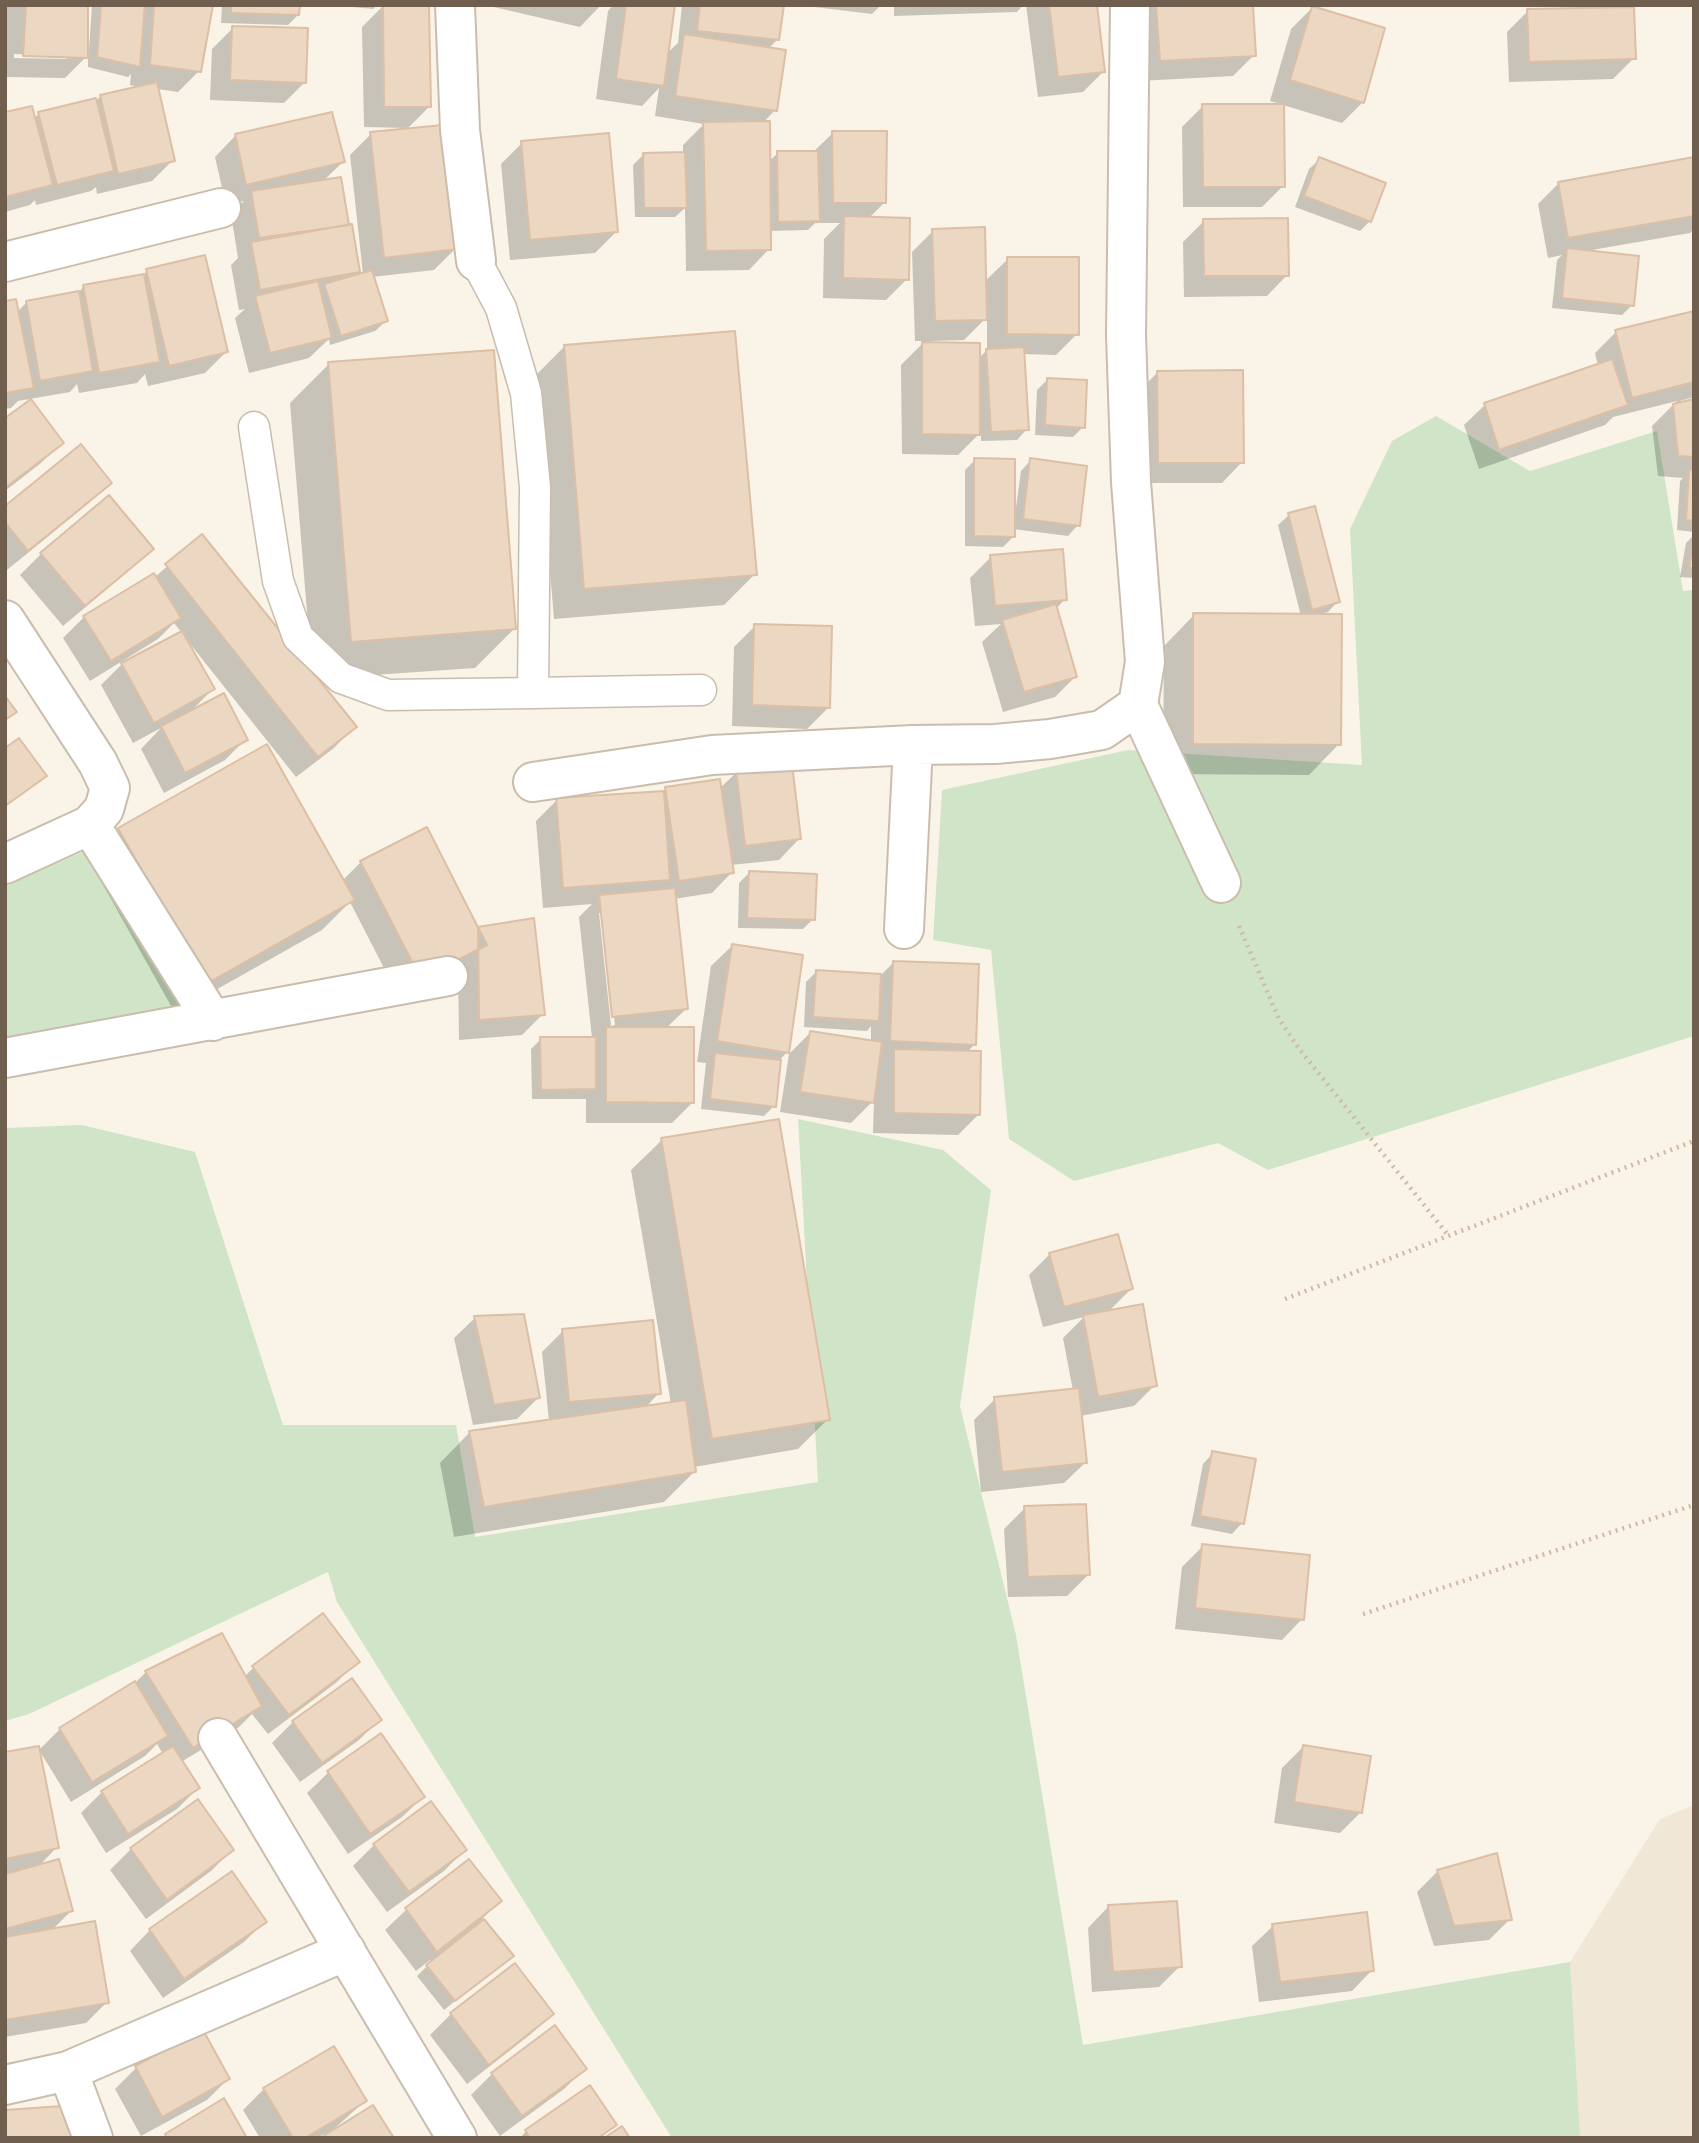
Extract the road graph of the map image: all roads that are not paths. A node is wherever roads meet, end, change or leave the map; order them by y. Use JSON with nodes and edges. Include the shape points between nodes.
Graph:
{"nodes":[{"id":1,"x":455,"y":5,"type":"edge"},
{"id":2,"x":1130,"y":5,"type":"edge"},
{"id":3,"x":221,"y":208,"type":"dead end"},
{"id":4,"x":476,"y":261,"type":"joint"},
{"id":5,"x":5,"y":262,"type":"edge"},
{"id":6,"x":254,"y":427,"type":"dead end"},
{"id":7,"x":5,"y":620,"type":"edge"},
{"id":8,"x":701,"y":690,"type":"dead end"},
{"id":9,"x":533,"y":693,"type":"junction"},
{"id":10,"x":1138,"y":705,"type":"junction"},
{"id":11,"x":913,"y":745,"type":"junction"},
{"id":12,"x":533,"y":782,"type":"dead end"},
{"id":13,"x":90,"y":825,"type":"junction"},
{"id":14,"x":5,"y":864,"type":"edge"},
{"id":15,"x":1221,"y":883,"type":"road end"},
{"id":16,"x":904,"y":929,"type":"dead end"},
{"id":17,"x":448,"y":976,"type":"dead end"},
{"id":18,"x":214,"y":1021,"type":"junction"},
{"id":19,"x":5,"y":1058,"type":"edge"},
{"id":20,"x":218,"y":1738,"type":"dead end"},
{"id":21,"x":346,"y":1951,"type":"junction"},
{"id":22,"x":68,"y":2071,"type":"junction"},
{"id":23,"x":5,"y":2085,"type":"edge"},
{"id":24,"x":93,"y":2138,"type":"edge"},
{"id":25,"x":457,"y":2138,"type":"edge"}],
"edges":[{"from":1,"to":4,"type":"street","via":[[460,130]]},
{"from":2,"to":10,"type":"street","via":[[1126,335],[1131,482],[1145,662]]},
{"from":3,"to":5,"type":"street"},
{"from":4,"to":9,"type":"lane","via":[[501,308],[526,393],[535,487]]},
{"from":6,"to":9,"type":"lane","via":[[278,581],[298,637],[341,678],[388,695]]},
{"from":7,"to":13,"type":"street","via":[[110,788],[104,809]]},
{"from":8,"to":9,"type":"lane"},
{"from":10,"to":11,"type":"street","via":[[1102,730],[995,744]]},
{"from":10,"to":15,"type":"street"},
{"from":11,"to":12,"type":"street","via":[[712,755]]},
{"from":11,"to":16,"type":"street"},
{"from":13,"to":14,"type":"street"},
{"from":13,"to":18,"type":"street"},
{"from":17,"to":18,"type":"street"},
{"from":18,"to":19,"type":"street"},
{"from":20,"to":21,"type":"street"},
{"from":21,"to":22,"type":"street"},
{"from":21,"to":25,"type":"street"},
{"from":22,"to":23,"type":"street"},
{"from":22,"to":24,"type":"street"}]}
